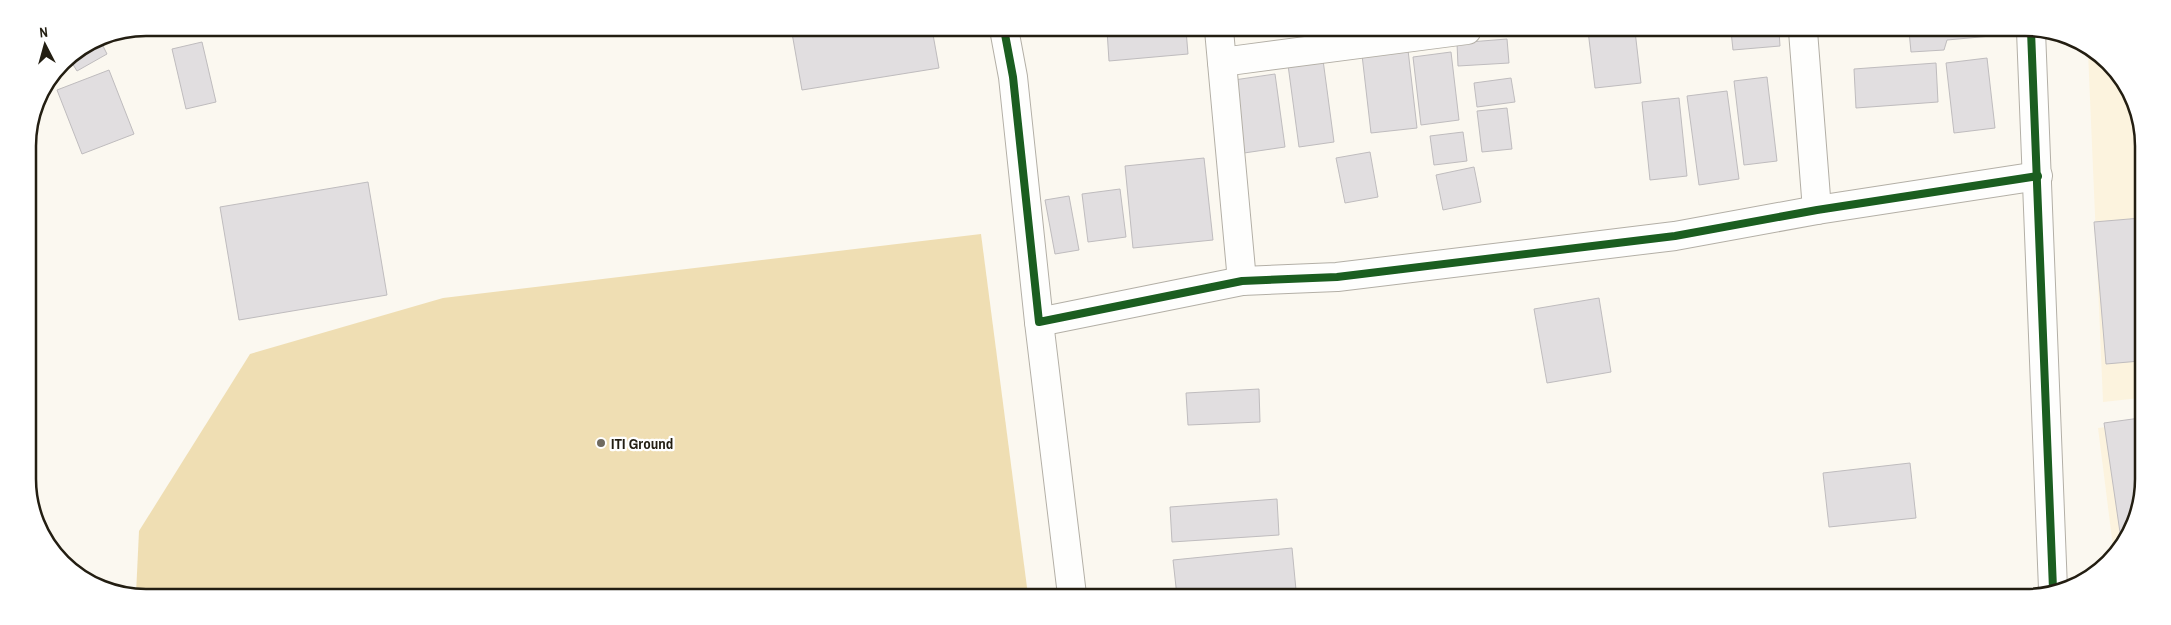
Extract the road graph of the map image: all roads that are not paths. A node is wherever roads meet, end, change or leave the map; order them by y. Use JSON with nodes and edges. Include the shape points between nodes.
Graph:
{"nodes":[{"id":1,"x":1005,"y":36,"type":"edge"},
{"id":2,"x":1220,"y":36,"type":"edge"},
{"id":3,"x":1421,"y":36,"type":"edge"},
{"id":4,"x":1803,"y":36,"type":"edge"},
{"id":5,"x":2031,"y":36,"type":"edge"},
{"id":6,"x":1222,"y":62,"type":"junction"},
{"id":7,"x":2038,"y":176,"type":"junction"},
{"id":8,"x":1816,"y":210,"type":"junction"},
{"id":9,"x":1242,"y":281,"type":"junction"},
{"id":10,"x":1039,"y":322,"type":"junction"},
{"id":11,"x":2053,"y":585,"type":"edge"},
{"id":12,"x":1071,"y":589,"type":"edge"}],
"edges":[{"from":1,"to":10,"type":"street","via":[[1013,77]]},
{"from":2,"to":6,"type":"street"},
{"from":3,"to":6,"type":"street"},
{"from":4,"to":8,"type":"street"},
{"from":5,"to":7,"type":"street"},
{"from":6,"to":9,"type":"street"},
{"from":7,"to":8,"type":"street"},
{"from":7,"to":11,"type":"street"},
{"from":8,"to":9,"type":"street","via":[[1666,237],[1338,277]]},
{"from":9,"to":10,"type":"street"},
{"from":10,"to":12,"type":"street"}]}
